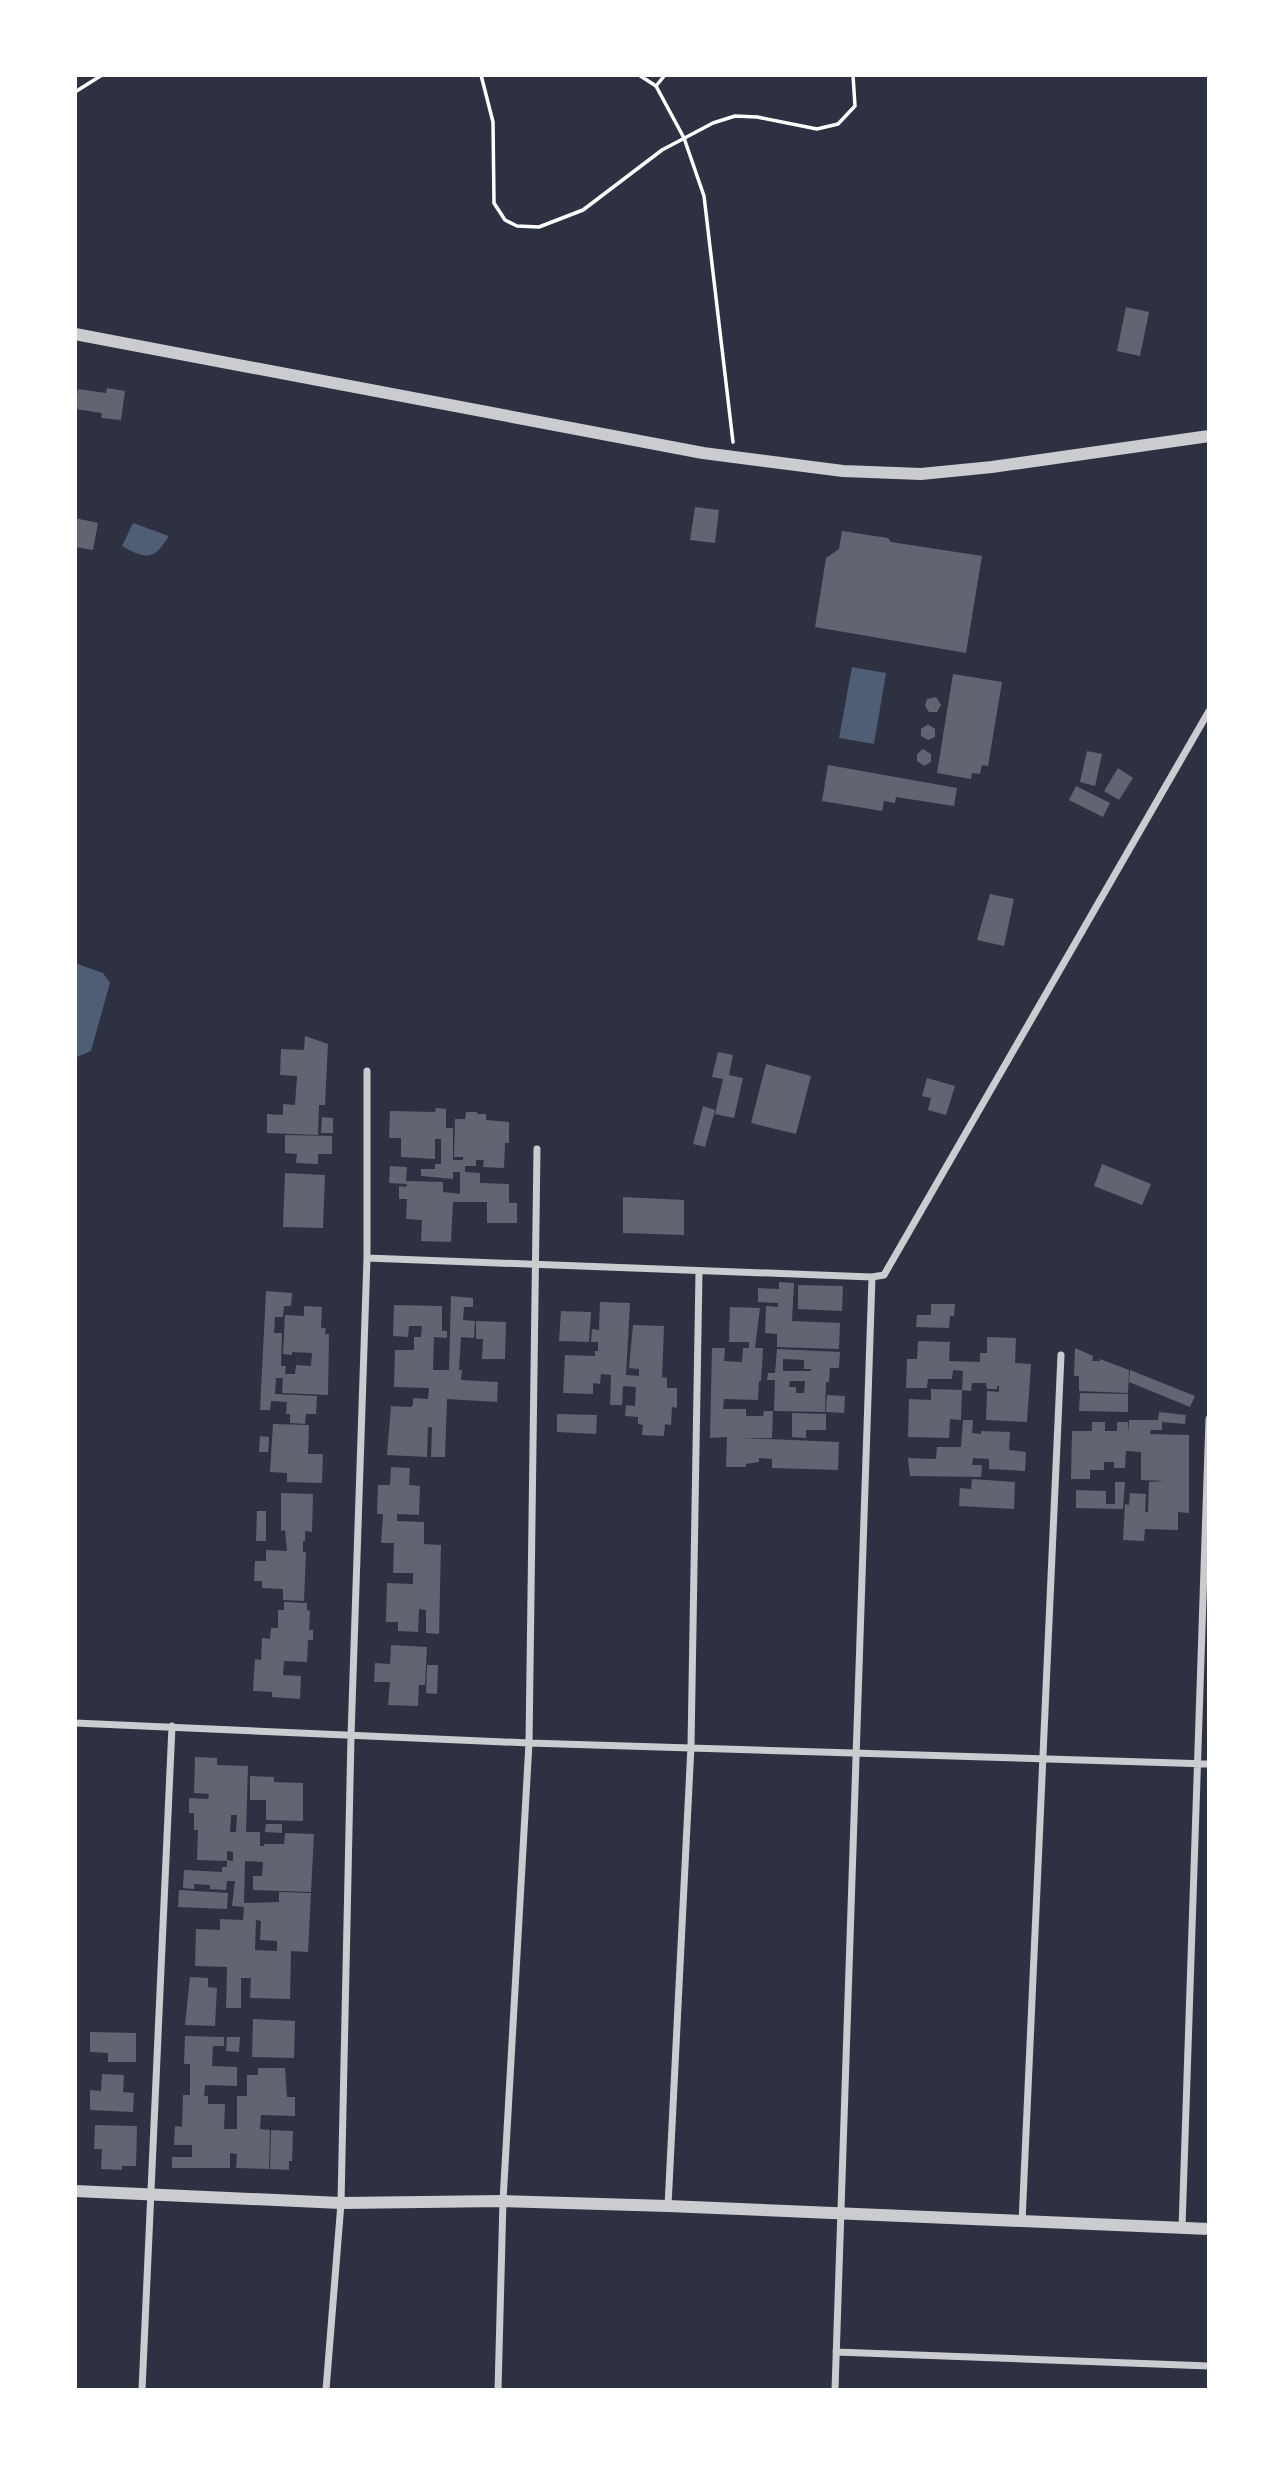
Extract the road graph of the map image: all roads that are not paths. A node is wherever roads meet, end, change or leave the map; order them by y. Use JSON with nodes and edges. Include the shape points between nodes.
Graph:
{"nodes":[{"id":1,"x":75,"y":334,"type":"edge"},
{"id":2,"x":1209,"y":436,"type":"edge"},
{"id":3,"x":1209,"y":711,"type":"edge"},
{"id":4,"x":367,"y":1071,"type":"dead end"},
{"id":5,"x":537,"y":1149,"type":"dead end"},
{"id":6,"x":367,"y":1258,"type":"junction"},
{"id":7,"x":534,"y":1264,"type":"junction"},
{"id":8,"x":699,"y":1272,"type":"junction"},
{"id":9,"x":872,"y":1277,"type":"junction"},
{"id":10,"x":1061,"y":1355,"type":"dead end"},
{"id":11,"x":1209,"y":1419,"type":"edge"},
{"id":12,"x":75,"y":1723,"type":"edge"},
{"id":13,"x":172,"y":1726,"type":"junction"},
{"id":14,"x":351,"y":1736,"type":"junction"},
{"id":15,"x":529,"y":1742,"type":"junction"},
{"id":16,"x":691,"y":1746,"type":"junction"},
{"id":17,"x":856,"y":1754,"type":"junction"},
{"id":18,"x":1043,"y":1757,"type":"junction"},
{"id":19,"x":1198,"y":1763,"type":"junction"},
{"id":20,"x":1209,"y":1764,"type":"edge"},
{"id":21,"x":75,"y":2191,"type":"edge"},
{"id":22,"x":151,"y":2194,"type":"junction"},
{"id":23,"x":503,"y":2201,"type":"junction"},
{"id":24,"x":341,"y":2203,"type":"junction"},
{"id":25,"x":668,"y":2206,"type":"junction"},
{"id":26,"x":840,"y":2215,"type":"junction"},
{"id":27,"x":1022,"y":2222,"type":"junction"},
{"id":28,"x":1182,"y":2228,"type":"junction"},
{"id":29,"x":1209,"y":2229,"type":"edge"},
{"id":30,"x":836,"y":2352,"type":"junction"},
{"id":31,"x":1209,"y":2366,"type":"edge"},
{"id":32,"x":142,"y":2390,"type":"edge"},
{"id":33,"x":326,"y":2390,"type":"edge"},
{"id":34,"x":498,"y":2390,"type":"edge"},
{"id":35,"x":835,"y":2390,"type":"edge"}],
"edges":[{"from":1,"to":2,"type":"street","via":[[735,458],[843,471],[921,474]]},
{"from":3,"to":9,"type":"street","via":[[884,1275]]},
{"from":4,"to":6,"type":"street"},
{"from":5,"to":7,"type":"street"},
{"from":6,"to":7,"type":"street"},
{"from":6,"to":14,"type":"street"},
{"from":7,"to":8,"type":"street"},
{"from":7,"to":15,"type":"street"},
{"from":8,"to":9,"type":"street"},
{"from":8,"to":16,"type":"street"},
{"from":9,"to":17,"type":"street"},
{"from":10,"to":18,"type":"street"},
{"from":11,"to":19,"type":"street"},
{"from":12,"to":13,"type":"street"},
{"from":13,"to":14,"type":"street"},
{"from":13,"to":22,"type":"street"},
{"from":14,"to":15,"type":"street"},
{"from":14,"to":24,"type":"street"},
{"from":15,"to":16,"type":"street"},
{"from":15,"to":23,"type":"street"},
{"from":16,"to":17,"type":"street"},
{"from":16,"to":25,"type":"street"},
{"from":17,"to":18,"type":"street"},
{"from":17,"to":26,"type":"street"},
{"from":18,"to":19,"type":"street"},
{"from":18,"to":27,"type":"street"},
{"from":19,"to":20,"type":"street"},
{"from":19,"to":28,"type":"street"},
{"from":21,"to":22,"type":"street"},
{"from":22,"to":24,"type":"street"},
{"from":22,"to":32,"type":"street"},
{"from":23,"to":24,"type":"street"},
{"from":23,"to":25,"type":"street"},
{"from":23,"to":34,"type":"street"},
{"from":24,"to":33,"type":"street"},
{"from":25,"to":26,"type":"street"},
{"from":26,"to":27,"type":"street"},
{"from":26,"to":30,"type":"street"},
{"from":27,"to":28,"type":"street"},
{"from":28,"to":29,"type":"street"},
{"from":30,"to":31,"type":"street"},
{"from":30,"to":35,"type":"street"}]}
